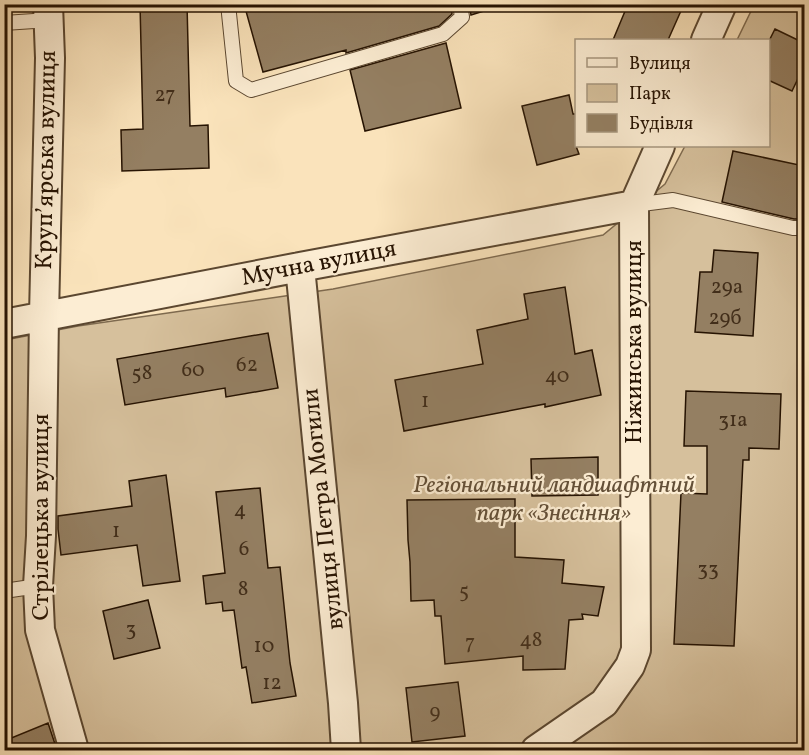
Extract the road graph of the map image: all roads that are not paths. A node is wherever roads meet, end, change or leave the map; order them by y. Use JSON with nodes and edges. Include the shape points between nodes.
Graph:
{"nodes":[{"id":1,"x":228,"y":4,"type":"edge"},
{"id":2,"x":460,"y":4,"type":"edge"},
{"id":3,"x":722,"y":4,"type":"edge"},
{"id":4,"x":49,"y":12,"type":"edge"},
{"id":5,"x":4,"y":23,"type":"edge"},
{"id":6,"x":706,"y":39,"type":"edge"},
{"id":7,"x":660,"y":147,"type":"edge"},
{"id":8,"x":634,"y":205,"type":"junction"},
{"id":9,"x":804,"y":228,"type":"edge"},
{"id":10,"x":300,"y":267,"type":"junction"},
{"id":11,"x":44,"y":315,"type":"junction"},
{"id":12,"x":4,"y":324,"type":"edge"},
{"id":13,"x":38,"y":586,"type":"junction"},
{"id":14,"x":4,"y":591,"type":"edge"},
{"id":15,"x":74,"y":750,"type":"edge"},
{"id":16,"x":346,"y":750,"type":"edge"},
{"id":17,"x":536,"y":750,"type":"edge"}],
"edges":[{"from":1,"to":2,"type":"lane","via":[[236,81],[251,90],[443,34],[462,17]]},
{"from":3,"to":6,"type":"street"},
{"from":4,"to":5,"type":"lane"},
{"from":4,"to":11,"type":"street","name":"Крупʼярська вулиця"},
{"from":7,"to":8,"type":"street","name":"Ніжинська вулиця"},
{"from":8,"to":9,"type":"lane","via":[[673,200]]},
{"from":8,"to":10,"type":"street","name":"Мучна вулиця"},
{"from":8,"to":17,"type":"street","name":"Ніжинська вулиця","via":[[636,650],[630,666],[604,703]]},
{"from":10,"to":11,"type":"street","name":"Мучна вулиця"},
{"from":10,"to":16,"type":"street","name":"вулиця Петра Могили"},
{"from":11,"to":12,"type":"street","name":"Мучна вулиця"},
{"from":11,"to":13,"type":"street","name":"Стрілецька вулиця"},
{"from":13,"to":14,"type":"lane"},
{"from":13,"to":15,"type":"street","name":"Стрілецька вулиця","via":[[40,630]]}]}
